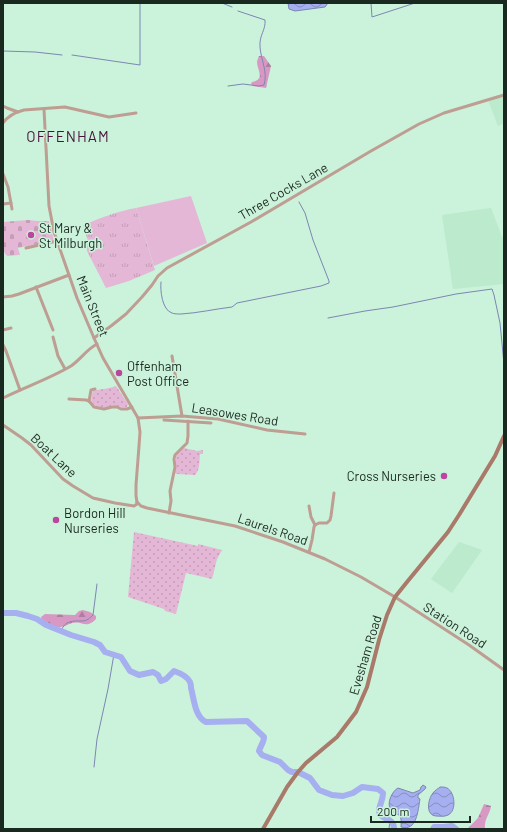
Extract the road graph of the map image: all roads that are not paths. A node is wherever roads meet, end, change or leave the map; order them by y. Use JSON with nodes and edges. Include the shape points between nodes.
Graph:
{"nodes":[{"id":1,"x":504,"y":95,"type":"edge"},
{"id":2,"x":3,"y":106,"type":"edge"},
{"id":3,"x":7,"y":108,"type":"junction"},
{"id":4,"x":44,"y":109,"type":"junction"},
{"id":5,"x":18,"y":112,"type":"junction"},
{"id":6,"x":136,"y":113,"type":"dead end"},
{"id":7,"x":9,"y":117,"type":"junction"},
{"id":8,"x":3,"y":123,"type":"edge"},
{"id":9,"x":3,"y":174,"type":"edge"},
{"id":10,"x":11,"y":203,"type":"junction"},
{"id":11,"x":3,"y":204,"type":"edge"},
{"id":12,"x":12,"y":208,"type":"dead end"},
{"id":13,"x":57,"y":241,"type":"junction"},
{"id":14,"x":42,"y":244,"type":"junction"},
{"id":15,"x":26,"y":248,"type":"dead end"},
{"id":16,"x":43,"y":250,"type":"dead end"},
{"id":17,"x":70,"y":275,"type":"junction"},
{"id":18,"x":36,"y":287,"type":"junction"},
{"id":19,"x":3,"y":297,"type":"edge"},
{"id":20,"x":11,"y":328,"type":"dead end"},
{"id":21,"x":3,"y":330,"type":"edge"},
{"id":22,"x":53,"y":330,"type":"dead end"},
{"id":23,"x":53,"y":337,"type":"dead end"},
{"id":24,"x":94,"y":338,"type":"junction"},
{"id":25,"x":97,"y":344,"type":"junction"},
{"id":26,"x":3,"y":345,"type":"edge"},
{"id":27,"x":172,"y":356,"type":"dead end"},
{"id":28,"x":65,"y":369,"type":"junction"},
{"id":29,"x":95,"y":389,"type":"dead end"},
{"id":30,"x":20,"y":390,"type":"junction"},
{"id":31,"x":3,"y":398,"type":"edge"},
{"id":32,"x":69,"y":399,"type":"dead end"},
{"id":33,"x":77,"y":400,"type":"junction"},
{"id":34,"x":89,"y":401,"type":"junction"},
{"id":35,"x":77,"y":405,"type":"dead end"},
{"id":36,"x":132,"y":407,"type":"junction"},
{"id":37,"x":182,"y":416,"type":"junction"},
{"id":38,"x":138,"y":418,"type":"junction"},
{"id":39,"x":164,"y":420,"type":"dead end"},
{"id":40,"x":188,"y":421,"type":"junction"},
{"id":41,"x":211,"y":423,"type":"dead end"},
{"id":42,"x":3,"y":426,"type":"edge"},
{"id":43,"x":305,"y":434,"type":"dead end"},
{"id":44,"x":504,"y":436,"type":"edge"},
{"id":45,"x":334,"y":493,"type":"dead end"},
{"id":46,"x":138,"y":502,"type":"junction"},
{"id":47,"x":309,"y":506,"type":"dead end"},
{"id":48,"x":169,"y":513,"type":"junction"},
{"id":49,"x":315,"y":525,"type":"junction"},
{"id":50,"x":309,"y":552,"type":"junction"},
{"id":51,"x":395,"y":597,"type":"junction"},
{"id":52,"x":504,"y":670,"type":"edge"},
{"id":53,"x":263,"y":829,"type":"edge"}],
"edges":[{"from":1,"to":24,"type":"street","name":"Three Cocks Lane","via":[[444,113],[419,124],[167,268],[126,314]]},
{"from":2,"to":3,"type":"street"},
{"from":3,"to":5,"type":"street"},
{"from":3,"to":7,"type":"street"},
{"from":4,"to":5,"type":"street"},
{"from":4,"to":6,"type":"street","via":[[65,107],[110,117]]},
{"from":4,"to":13,"type":"street","name":"Main Street","via":[[50,213]]},
{"from":5,"to":7,"type":"street"},
{"from":7,"to":8,"type":"street"},
{"from":9,"to":10,"type":"street"},
{"from":10,"to":11,"type":"street"},
{"from":10,"to":12,"type":"street"},
{"from":13,"to":14,"type":"street"},
{"from":13,"to":17,"type":"street","name":"Main Street"},
{"from":14,"to":15,"type":"street"},
{"from":14,"to":16,"type":"street"},
{"from":17,"to":18,"type":"street"},
{"from":17,"to":24,"type":"street","name":"Main Street"},
{"from":18,"to":19,"type":"street"},
{"from":18,"to":22,"type":"street"},
{"from":20,"to":21,"type":"street"},
{"from":23,"to":28,"type":"street"},
{"from":24,"to":25,"type":"street","name":"Main Street"},
{"from":25,"to":28,"type":"street"},
{"from":25,"to":36,"type":"street","name":"Main Street"},
{"from":26,"to":30,"type":"street"},
{"from":27,"to":37,"type":"street"},
{"from":28,"to":30,"type":"street"},
{"from":29,"to":34,"type":"street","via":[[89,390]]},
{"from":30,"to":31,"type":"street"},
{"from":32,"to":33,"type":"street"},
{"from":33,"to":34,"type":"street"},
{"from":33,"to":35,"type":"street"},
{"from":34,"to":36,"type":"street","via":[[94,407],[104,409]]},
{"from":36,"to":38,"type":"street","name":"Main Street"},
{"from":37,"to":38,"type":"street","name":"Leasowes Road"},
{"from":37,"to":43,"type":"street","name":"Leasowes Road","via":[[218,419],[266,430]]},
{"from":38,"to":46,"type":"street","name":"Main Street"},
{"from":39,"to":40,"type":"street"},
{"from":40,"to":41,"type":"street"},
{"from":40,"to":48,"type":"street","via":[[186,443],[174,459]]},
{"from":42,"to":46,"type":"street","name":"Boat Lane","via":[[22,438],[63,479],[93,498],[134,506]]},
{"from":44,"to":51,"type":"main road","name":"Evesham Road","via":[[495,456],[448,532]]},
{"from":45,"to":49,"type":"street","via":[[330,520]]},
{"from":46,"to":48,"type":"street","name":"Laurels Road","via":[[141,506]]},
{"from":47,"to":49,"type":"street"},
{"from":48,"to":50,"type":"street","name":"Laurels Road","via":[[235,526]]},
{"from":49,"to":50,"type":"street"},
{"from":50,"to":51,"type":"street","name":"Laurels Road"},
{"from":51,"to":52,"type":"street","name":"Station Road"},
{"from":51,"to":53,"type":"main road","name":"Evesham Road","via":[[379,640],[368,687],[356,712],[337,737],[300,769]]}]}
